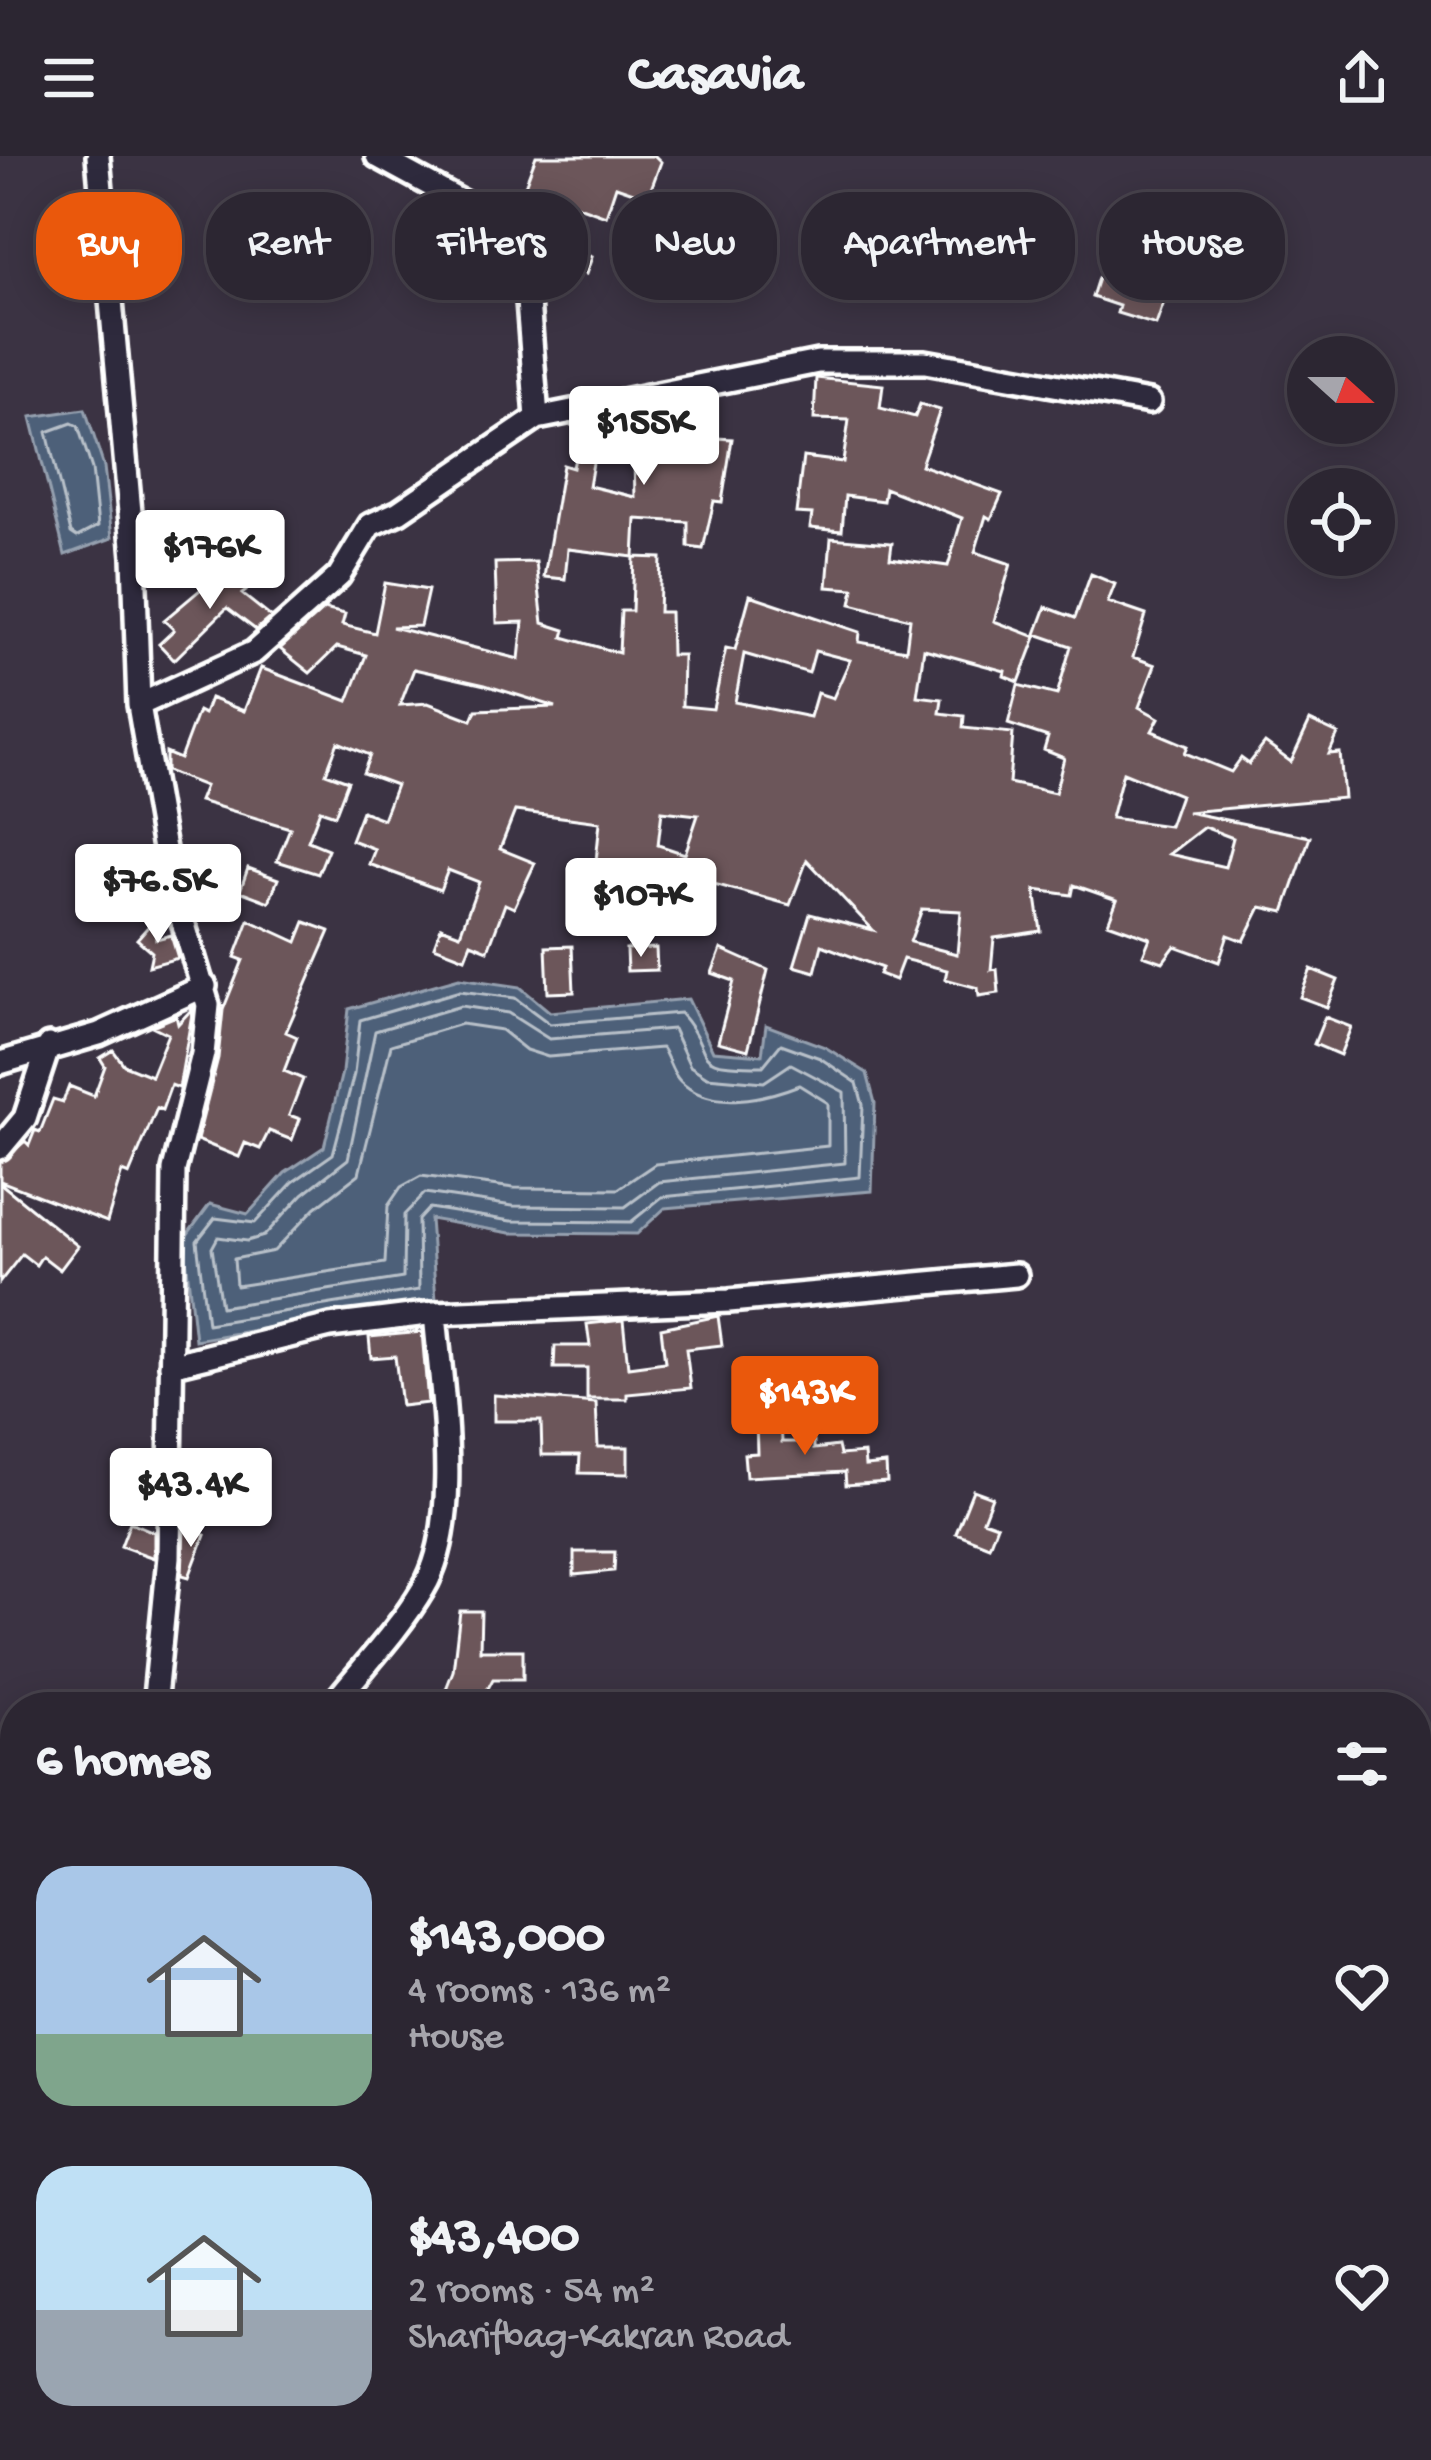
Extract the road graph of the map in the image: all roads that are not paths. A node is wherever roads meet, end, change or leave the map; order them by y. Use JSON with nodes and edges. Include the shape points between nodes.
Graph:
{"nodes":[{"id":1,"x":98,"y":156,"type":"edge"},
{"id":2,"x":377,"y":156,"type":"edge"},
{"id":3,"x":1149,"y":402,"type":"dead end"},
{"id":4,"x":537,"y":418,"type":"junction"},
{"id":5,"x":139,"y":706,"type":"junction"},
{"id":6,"x":205,"y":986,"type":"junction"},
{"id":7,"x":50,"y":1046,"type":"junction"},
{"id":8,"x":0,"y":1064,"type":"edge"},
{"id":9,"x":0,"y":1148,"type":"edge"},
{"id":10,"x":1016,"y":1275,"type":"dead end"},
{"id":11,"x":435,"y":1313,"type":"junction"},
{"id":12,"x":171,"y":1365,"type":"junction"},
{"id":13,"x":156,"y":1692,"type":"edge"},
{"id":14,"x":343,"y":1692,"type":"edge"}],
"edges":[{"from":1,"to":5,"type":"street","via":[[134,557]]},
{"from":2,"to":4,"type":"street","via":[[478,211],[526,275]]},
{"from":3,"to":4,"type":"street","via":[[925,362],[818,362]]},
{"from":4,"to":5,"type":"street","via":[[370,525],[339,577],[254,652]]},
{"from":5,"to":6,"type":"street","via":[[169,872]]},
{"from":6,"to":7,"type":"street","via":[[99,1034]]},
{"from":6,"to":12,"type":"street","via":[[203,1054],[174,1170]]},
{"from":7,"to":8,"type":"street"},
{"from":7,"to":9,"type":"street","via":[[25,1118]]},
{"from":10,"to":11,"type":"street","via":[[729,1301]]},
{"from":11,"to":12,"type":"street","via":[[330,1326]]},
{"from":11,"to":14,"type":"street","via":[[442,1540],[424,1587]]},
{"from":12,"to":13,"type":"street","via":[[169,1557]]}]}
